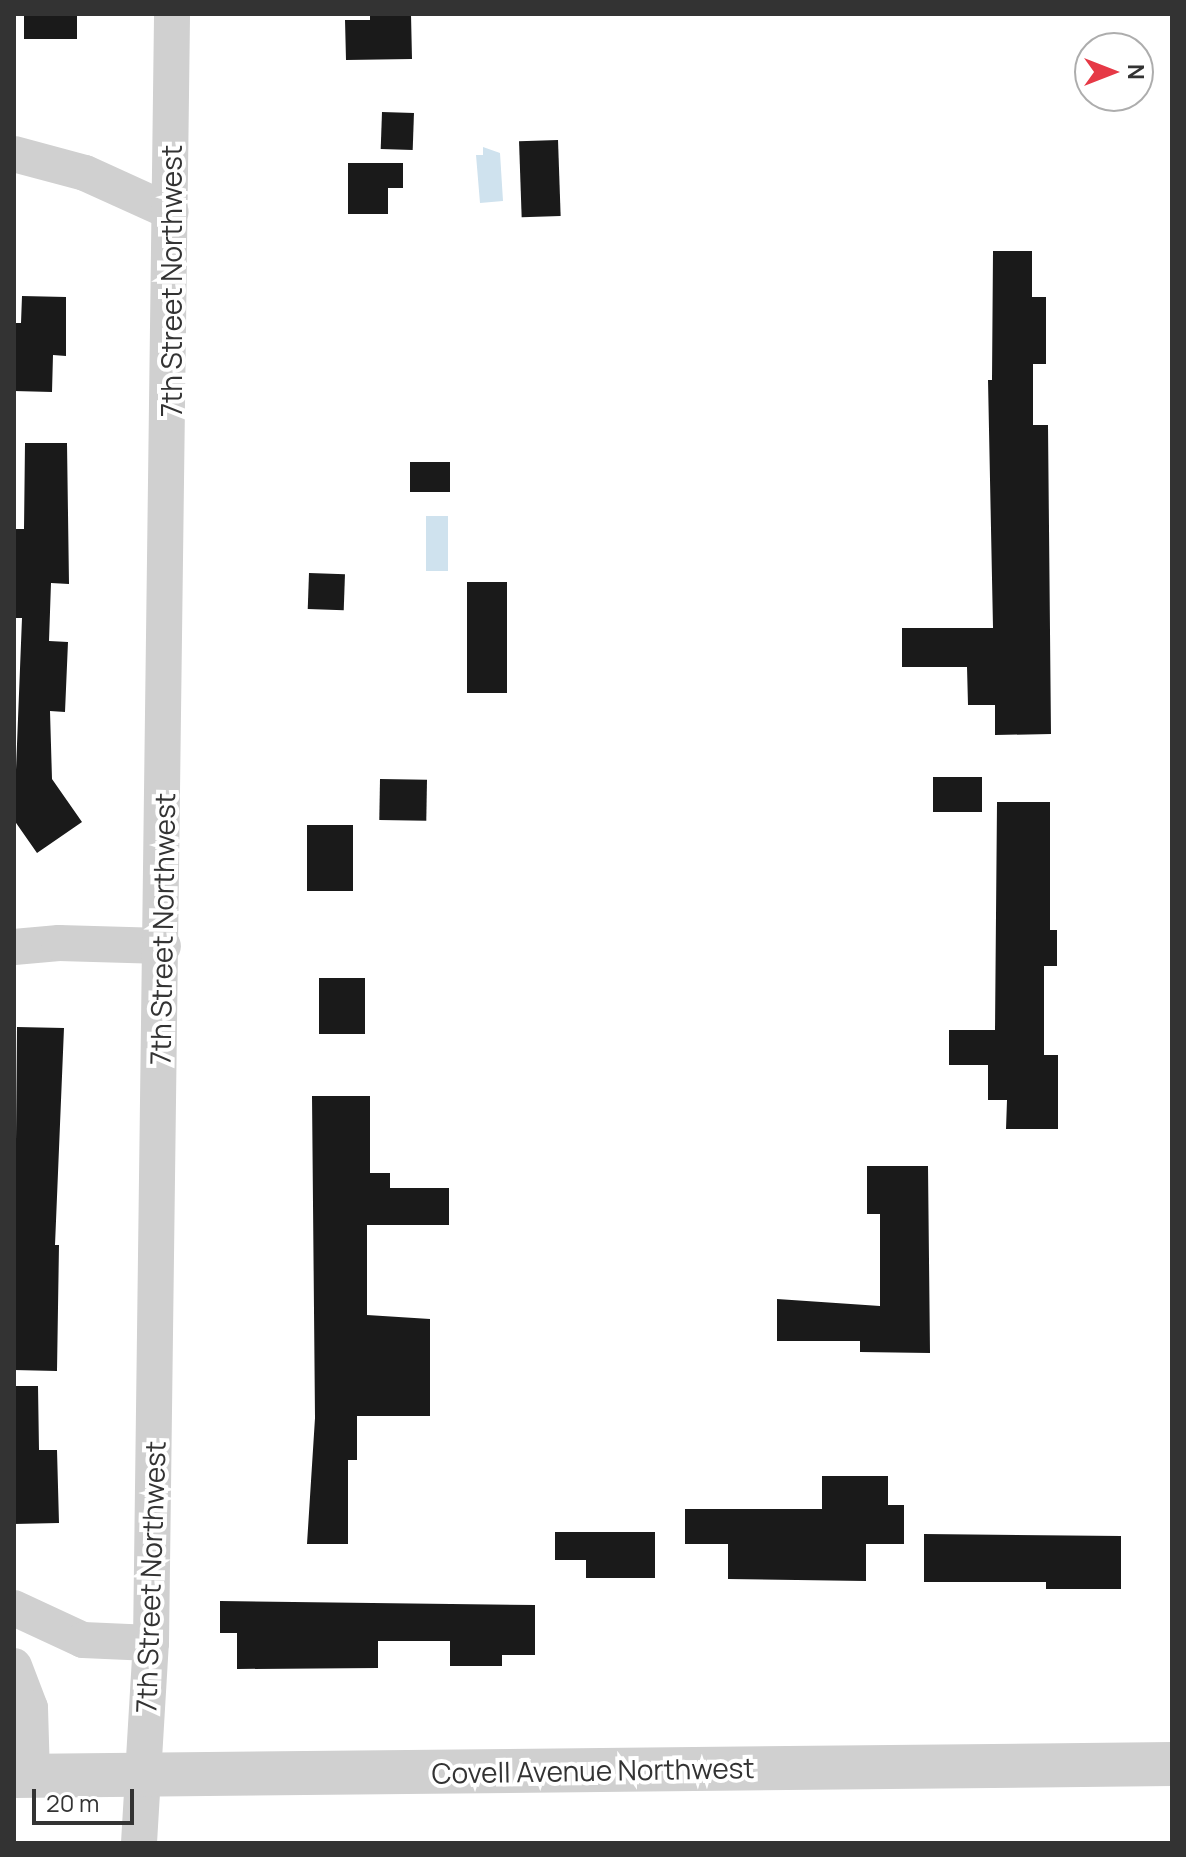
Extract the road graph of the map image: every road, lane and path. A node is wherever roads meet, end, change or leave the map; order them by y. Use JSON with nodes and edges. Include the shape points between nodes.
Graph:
{"nodes":[{"id":1,"x":172,"y":14,"type":"edge"},
{"id":2,"x":14,"y":154,"type":"edge"},
{"id":3,"x":171,"y":212,"type":"junction"},
{"id":4,"x":163,"y":946,"type":"junction"},
{"id":5,"x":14,"y":947,"type":"edge"},
{"id":6,"x":14,"y":1608,"type":"edge"},
{"id":7,"x":151,"y":1643,"type":"junction"},
{"id":8,"x":14,"y":1666,"type":"edge"},
{"id":9,"x":1172,"y":1764,"type":"edge"},
{"id":10,"x":140,"y":1774,"type":"junction"},
{"id":11,"x":23,"y":1776,"type":"edge"},
{"id":12,"x":139,"y":1843,"type":"edge"}],
"edges":[{"from":1,"to":3,"type":"street","name":"7th Street Northwest"},
{"from":2,"to":3,"type":"street","via":[[85,173]]},
{"from":3,"to":4,"type":"street","name":"7th Street Northwest"},
{"from":4,"to":5,"type":"street"},
{"from":4,"to":7,"type":"street","name":"7th Street Northwest"},
{"from":6,"to":7,"type":"street","via":[[83,1640]]},
{"from":7,"to":10,"type":"street","name":"7th Street Northwest"},
{"from":8,"to":11,"type":"street","via":[[30,1708]]},
{"from":9,"to":10,"type":"street","name":"Covell Avenue Northwest"},
{"from":10,"to":11,"type":"street","name":"Covell Avenue Northwest"},
{"from":10,"to":12,"type":"street","name":"7th Street Northwest"}]}
